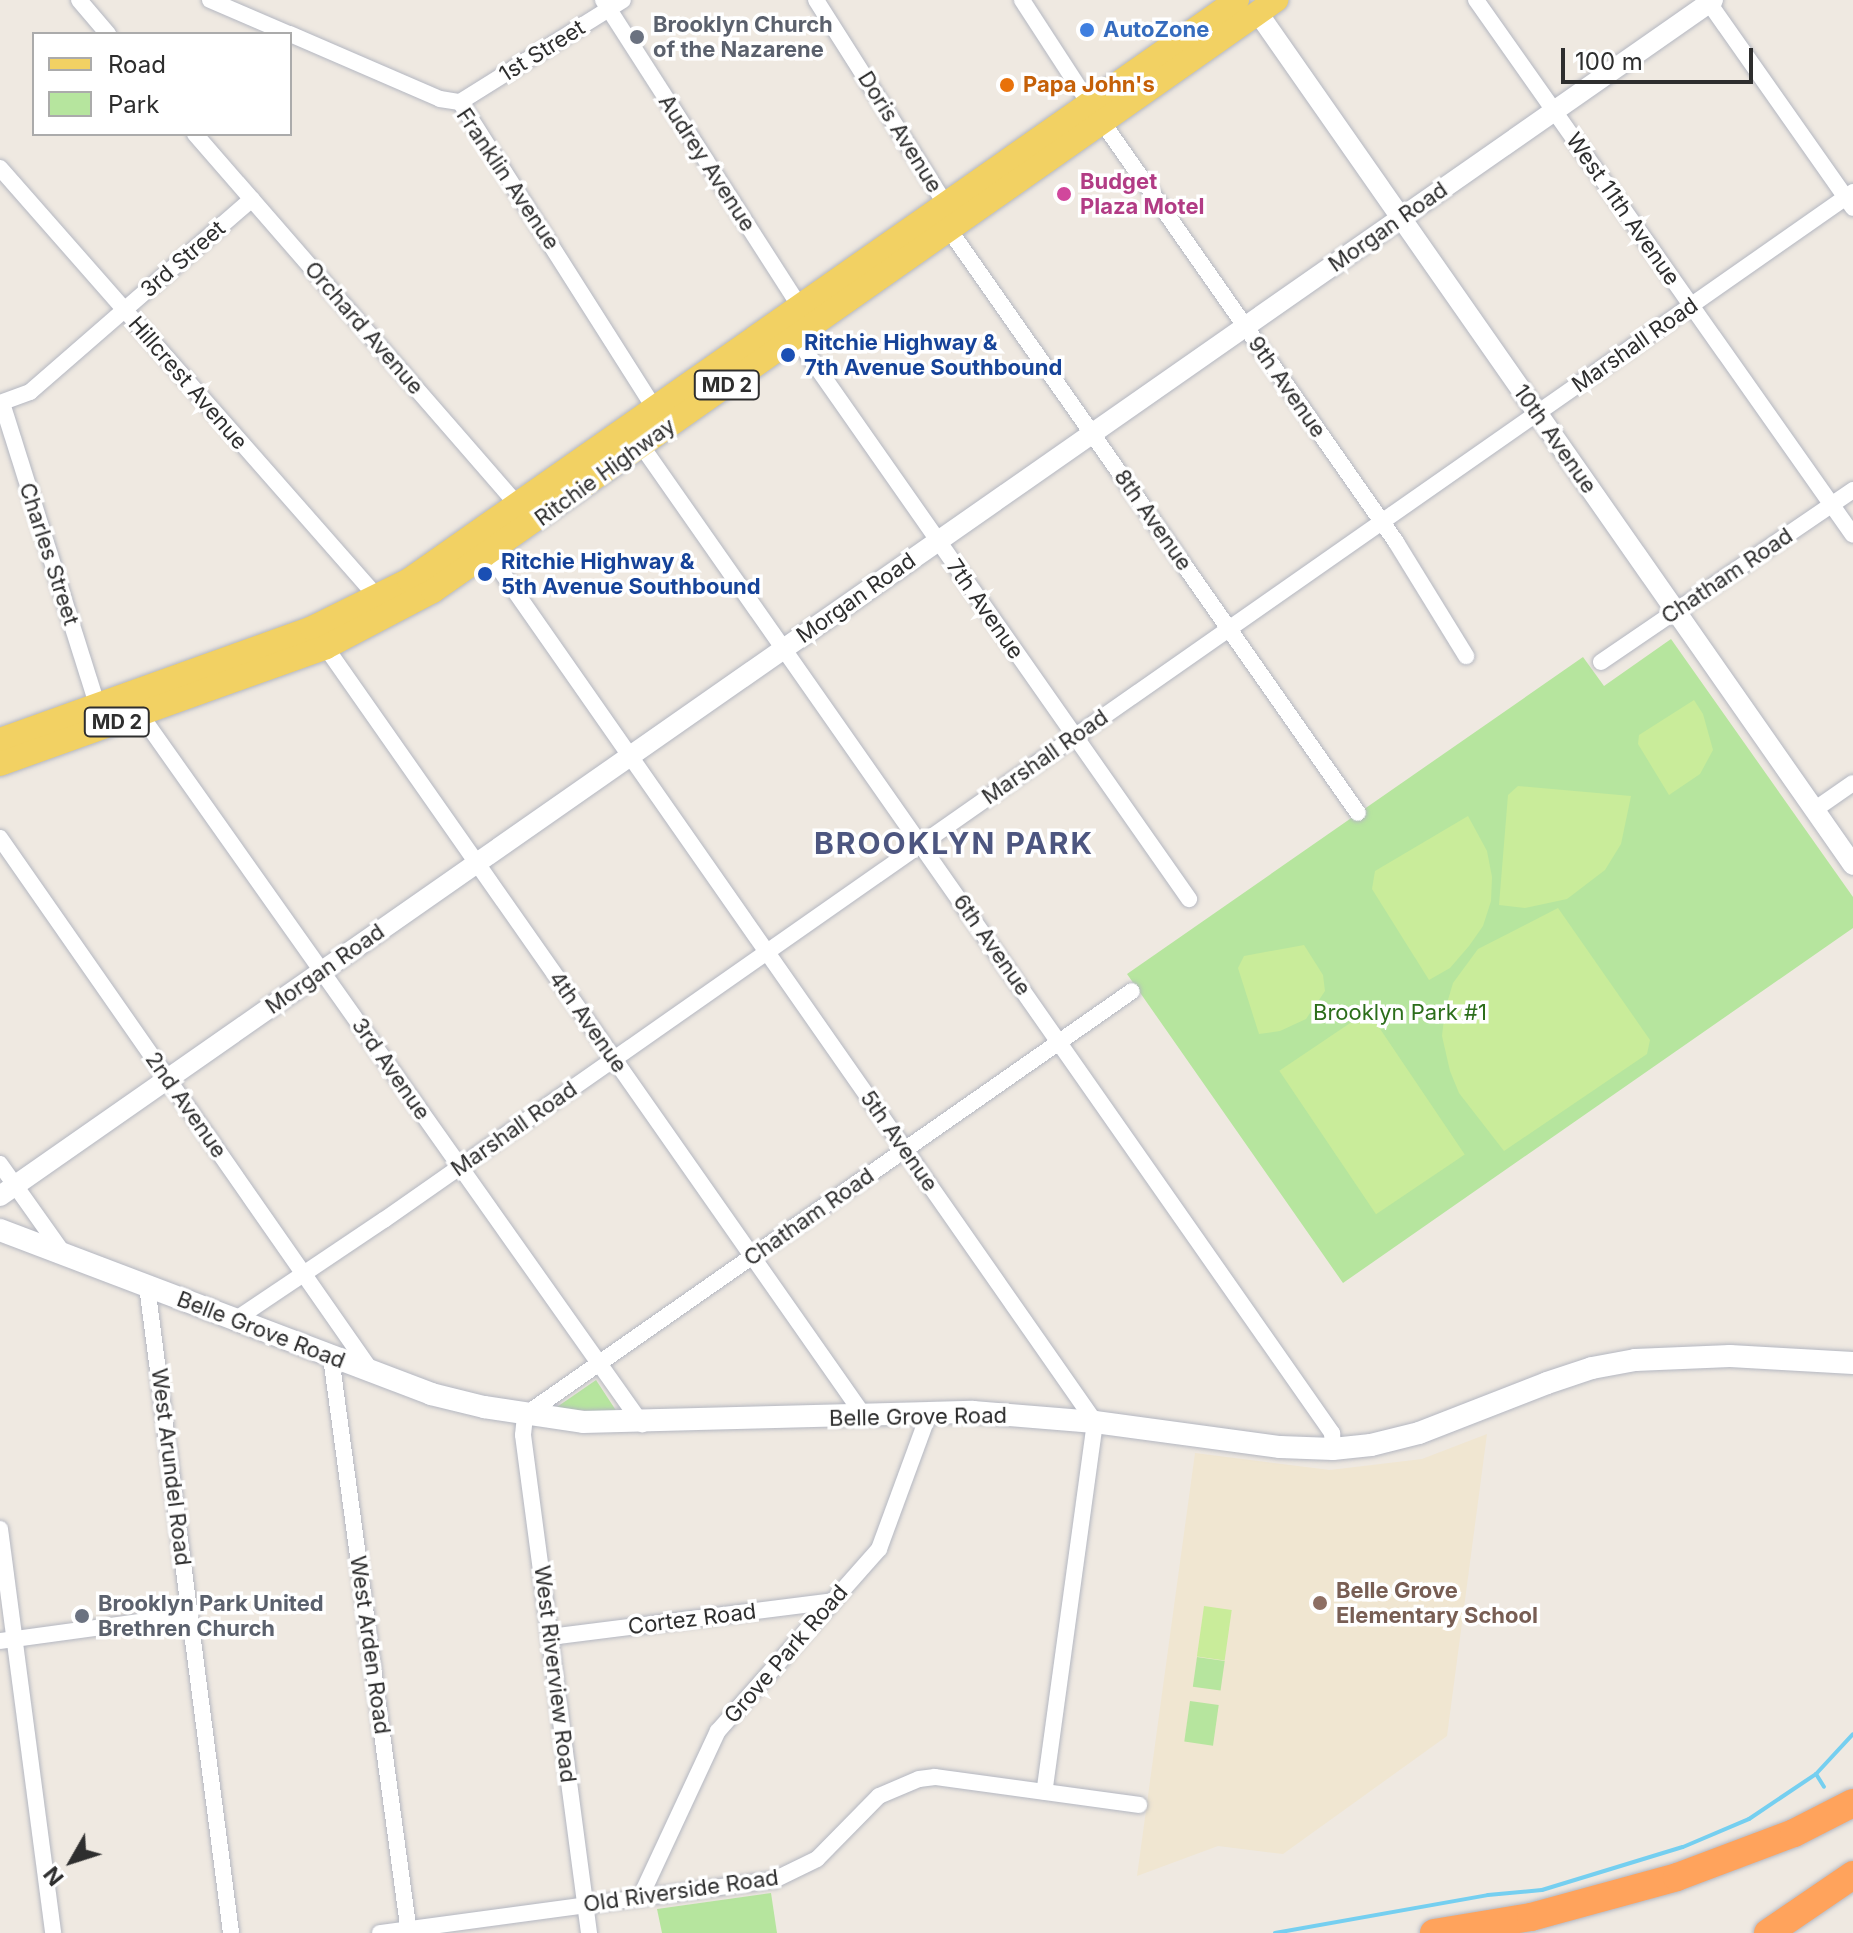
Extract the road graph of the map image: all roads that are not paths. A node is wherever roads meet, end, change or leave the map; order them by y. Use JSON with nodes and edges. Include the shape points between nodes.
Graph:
{"nodes":[{"id":1,"x":79,"y":0,"type":"edge"},
{"id":2,"x":210,"y":0,"type":"edge"},
{"id":3,"x":816,"y":0,"type":"edge"},
{"id":4,"x":1022,"y":0,"type":"edge"},
{"id":5,"x":1237,"y":0,"type":"edge"},
{"id":6,"x":1476,"y":0,"type":"edge"},
{"id":7,"x":1709,"y":1,"type":"edge"},
{"id":8,"x":611,"y":3,"type":"edge"},
{"id":9,"x":1267,"y":6,"type":"edge"},
{"id":10,"x":106,"y":32,"type":"edge"},
{"id":11,"x":285,"y":32,"type":"edge"},
{"id":12,"x":292,"y":35,"type":"edge"},
{"id":13,"x":460,"y":102,"type":"junction"},
{"id":14,"x":1554,"y":111,"type":"junction"},
{"id":15,"x":1095,"y":112,"type":"junction"},
{"id":16,"x":197,"y":136,"type":"edge"},
{"id":17,"x":0,"y":168,"type":"edge"},
{"id":18,"x":252,"y":199,"type":"junction"},
{"id":19,"x":1851,"y":199,"type":"edge"},
{"id":20,"x":945,"y":203,"type":"junction"},
{"id":21,"x":1401,"y":218,"type":"junction"},
{"id":22,"x":948,"y":228,"type":"junction"},
{"id":23,"x":1691,"y":305,"type":"junction"},
{"id":24,"x":124,"y":310,"type":"junction"},
{"id":25,"x":797,"y":321,"type":"junction"},
{"id":26,"x":1245,"y":327,"type":"junction"},
{"id":27,"x":1,"y":403,"type":"edge"},
{"id":28,"x":655,"y":409,"type":"junction"},
{"id":29,"x":1537,"y":413,"type":"junction"},
{"id":30,"x":1092,"y":433,"type":"junction"},
{"id":31,"x":641,"y":445,"type":"junction"},
{"id":32,"x":1853,"y":490,"type":"edge"},
{"id":33,"x":1831,"y":505,"type":"junction"},
{"id":34,"x":526,"y":514,"type":"junction"},
{"id":35,"x":1381,"y":522,"type":"junction"},
{"id":36,"x":1853,"y":535,"type":"edge"},
{"id":37,"x":938,"y":541,"type":"junction"},
{"id":38,"x":489,"y":554,"type":"junction"},
{"id":39,"x":377,"y":597,"type":"junction"},
{"id":40,"x":1676,"y":611,"type":"junction"},
{"id":41,"x":1229,"y":629,"type":"junction"},
{"id":42,"x":319,"y":637,"type":"junction"},
{"id":43,"x":784,"y":648,"type":"junction"},
{"id":44,"x":1466,"y":656,"type":"dead end"},
{"id":45,"x":1601,"y":662,"type":"dead end"},
{"id":46,"x":97,"y":705,"type":"junction"},
{"id":47,"x":140,"y":714,"type":"junction"},
{"id":48,"x":1075,"y":736,"type":"junction"},
{"id":49,"x":0,"y":740,"type":"edge"},
{"id":50,"x":630,"y":756,"type":"junction"},
{"id":51,"x":0,"y":764,"type":"edge"},
{"id":52,"x":1853,"y":783,"type":"edge"},
{"id":53,"x":1814,"y":810,"type":"junction"},
{"id":54,"x":1358,"y":813,"type":"dead end"},
{"id":55,"x":0,"y":838,"type":"edge"},
{"id":56,"x":921,"y":844,"type":"junction"},
{"id":57,"x":477,"y":863,"type":"junction"},
{"id":58,"x":1853,"y":865,"type":"edge"},
{"id":59,"x":1189,"y":899,"type":"dead end"},
{"id":60,"x":767,"y":952,"type":"junction"},
{"id":61,"x":322,"y":971,"type":"junction"},
{"id":62,"x":1132,"y":991,"type":"dead end"},
{"id":63,"x":1060,"y":1042,"type":"junction"},
{"id":64,"x":614,"y":1059,"type":"junction"},
{"id":65,"x":168,"y":1079,"type":"junction"},
{"id":66,"x":905,"y":1150,"type":"junction"},
{"id":67,"x":0,"y":1164,"type":"edge"},
{"id":68,"x":460,"y":1166,"type":"junction"},
{"id":69,"x":7,"y":1190,"type":"edge"},
{"id":70,"x":0,"y":1230,"type":"edge"},
{"id":71,"x":63,"y":1253,"type":"junction"},
{"id":72,"x":752,"y":1257,"type":"junction"},
{"id":73,"x":304,"y":1273,"type":"junction"},
{"id":74,"x":147,"y":1286,"type":"junction"},
{"id":75,"x":235,"y":1320,"type":"junction"},
{"id":76,"x":331,"y":1357,"type":"junction"},
{"id":77,"x":599,"y":1363,"type":"junction"},
{"id":78,"x":1853,"y":1363,"type":"edge"},
{"id":79,"x":373,"y":1373,"type":"junction"},
{"id":80,"x":929,"y":1413,"type":"junction"},
{"id":81,"x":525,"y":1415,"type":"junction"},
{"id":82,"x":864,"y":1416,"type":"junction"},
{"id":83,"x":1095,"y":1422,"type":"junction"},
{"id":84,"x":642,"y":1424,"type":"junction"},
{"id":85,"x":1333,"y":1449,"type":"junction"},
{"id":86,"x":0,"y":1529,"type":"edge"},
{"id":87,"x":833,"y":1601,"type":"junction"},
{"id":88,"x":190,"y":1615,"type":"junction"},
{"id":89,"x":550,"y":1637,"type":"junction"},
{"id":90,"x":7,"y":1640,"type":"edge"},
{"id":91,"x":1044,"y":1792,"type":"junction"},
{"id":92,"x":1853,"y":1803,"type":"edge"},
{"id":93,"x":1139,"y":1805,"type":"dead end"},
{"id":94,"x":1853,"y":1875,"type":"edge"},
{"id":95,"x":640,"y":1898,"type":"junction"},
{"id":96,"x":586,"y":1905,"type":"junction"},
{"id":97,"x":408,"y":1931,"type":"edge"},
{"id":98,"x":53,"y":1933,"type":"edge"},
{"id":99,"x":231,"y":1933,"type":"edge"},
{"id":100,"x":380,"y":1933,"type":"edge"},
{"id":101,"x":589,"y":1933,"type":"edge"},
{"id":102,"x":1434,"y":1933,"type":"edge"},
{"id":103,"x":1768,"y":1933,"type":"edge"}],
"edges":[{"from":1,"to":10,"type":"street"},
{"from":2,"to":11,"type":"street","name":"Franklin Avenue"},
{"from":3,"to":20,"type":"street","name":"Doris Avenue"},
{"from":4,"to":15,"type":"street","name":"9th Avenue"},
{"from":5,"to":15,"type":"main road","name":"Ritchie Highway","number":"MD 2"},
{"from":6,"to":14,"type":"street","name":"West 11th Avenue"},
{"from":7,"to":14,"type":"street","name":"Morgan Road"},
{"from":7,"to":19,"type":"street"},
{"from":8,"to":13,"type":"street","name":"1st Street"},
{"from":8,"to":25,"type":"street","name":"Audrey Avenue"},
{"from":9,"to":15,"type":"main road","name":"Ritchie Highway","number":"MD 2"},
{"from":9,"to":21,"type":"street","name":"10th Avenue"},
{"from":12,"to":13,"type":"street","name":"Franklin Avenue","via":[[440,99]]},
{"from":13,"to":28,"type":"street","name":"Franklin Avenue"},
{"from":14,"to":21,"type":"street","name":"Morgan Road"},
{"from":14,"to":23,"type":"street","name":"West 11th Avenue"},
{"from":15,"to":20,"type":"main road","name":"Ritchie Highway","number":"MD 2"},
{"from":15,"to":22,"type":"main road","name":"Ritchie Highway","number":"MD 2"},
{"from":15,"to":26,"type":"street","name":"9th Avenue"},
{"from":16,"to":18,"type":"street","name":"Orchard Avenue"},
{"from":17,"to":24,"type":"street","name":"Hillcrest Avenue"},
{"from":18,"to":24,"type":"street","name":"3rd Street"},
{"from":18,"to":34,"type":"street","name":"Orchard Avenue"},
{"from":19,"to":23,"type":"street","name":"Marshall Road"},
{"from":20,"to":22,"type":"street","name":"Doris Avenue"},
{"from":20,"to":25,"type":"main road","name":"Ritchie Highway","number":"MD 2"},
{"from":21,"to":26,"type":"street","name":"Morgan Road"},
{"from":21,"to":29,"type":"street","name":"10th Avenue"},
{"from":22,"to":25,"type":"main road","name":"Ritchie Highway","number":"MD 2"},
{"from":22,"to":30,"type":"street","name":"8th Avenue"},
{"from":23,"to":29,"type":"street","name":"Marshall Road"},
{"from":23,"to":33,"type":"street","name":"West 11th Avenue"},
{"from":24,"to":27,"type":"street","name":"3rd Street","via":[[30,392]]},
{"from":24,"to":39,"type":"street","name":"Hillcrest Avenue"},
{"from":25,"to":28,"type":"main road","name":"Ritchie Highway","number":"MD 2"},
{"from":25,"to":31,"type":"main road","name":"Ritchie Highway","number":"MD 2"},
{"from":25,"to":37,"type":"street","name":"7th Avenue"},
{"from":26,"to":30,"type":"street","name":"Morgan Road"},
{"from":26,"to":35,"type":"street","name":"9th Avenue"},
{"from":27,"to":46,"type":"street","name":"Charles Street"},
{"from":28,"to":34,"type":"main road","name":"Ritchie Highway","number":"MD 2"},
{"from":29,"to":35,"type":"street","name":"Marshall Road"},
{"from":29,"to":40,"type":"street","name":"10th Avenue"},
{"from":30,"to":37,"type":"street","name":"Morgan Road"},
{"from":30,"to":41,"type":"street","name":"8th Avenue"},
{"from":31,"to":34,"type":"main road","name":"Ritchie Highway","number":"MD 2"},
{"from":31,"to":43,"type":"street","name":"6th Avenue"},
{"from":32,"to":33,"type":"street","name":"Chatham Road"},
{"from":33,"to":36,"type":"street","name":"West 11th Avenue"},
{"from":33,"to":40,"type":"street","name":"Chatham Road"},
{"from":34,"to":38,"type":"main road","name":"Ritchie Highway","number":"MD 2"},
{"from":34,"to":39,"type":"main road","name":"Ritchie Highway","number":"MD 2"},
{"from":35,"to":41,"type":"street","name":"Marshall Road"},
{"from":35,"to":44,"type":"street","name":"9th Avenue"},
{"from":37,"to":43,"type":"street","name":"Morgan Road"},
{"from":37,"to":48,"type":"street","name":"7th Avenue"},
{"from":38,"to":42,"type":"main road","name":"Ritchie Highway","number":"MD 2","via":[[433,591]]},
{"from":38,"to":50,"type":"street","name":"5th Avenue"},
{"from":39,"to":42,"type":"main road","name":"Ritchie Highway","number":"MD 2"},
{"from":40,"to":45,"type":"street","name":"Chatham Road"},
{"from":40,"to":53,"type":"street","name":"10th Avenue"},
{"from":41,"to":48,"type":"street","name":"Marshall Road"},
{"from":41,"to":54,"type":"street","name":"8th Avenue"},
{"from":42,"to":46,"type":"main road","name":"Ritchie Highway","number":"MD 2"},
{"from":42,"to":47,"type":"main road","name":"Ritchie Highway","number":"MD 2"},
{"from":42,"to":57,"type":"street","name":"4th Avenue"},
{"from":43,"to":50,"type":"street","name":"Morgan Road"},
{"from":43,"to":56,"type":"street","name":"6th Avenue"},
{"from":46,"to":49,"type":"main road","name":"Ritchie Highway","number":"MD 2"},
{"from":47,"to":51,"type":"main road","name":"Ritchie Highway","number":"MD 2"},
{"from":47,"to":61,"type":"street","name":"3rd Avenue"},
{"from":48,"to":56,"type":"street","name":"Marshall Road"},
{"from":48,"to":59,"type":"street","name":"7th Avenue"},
{"from":50,"to":57,"type":"street","name":"Morgan Road"},
{"from":50,"to":60,"type":"street","name":"5th Avenue"},
{"from":52,"to":53,"type":"street"},
{"from":53,"to":58,"type":"street","name":"10th Avenue"},
{"from":55,"to":65,"type":"street","name":"2nd Avenue"},
{"from":56,"to":60,"type":"street","name":"Marshall Road"},
{"from":56,"to":63,"type":"street","name":"6th Avenue"},
{"from":57,"to":61,"type":"street","name":"Morgan Road"},
{"from":57,"to":64,"type":"street","name":"4th Avenue"},
{"from":60,"to":64,"type":"street","name":"Marshall Road"},
{"from":60,"to":66,"type":"street","name":"5th Avenue"},
{"from":61,"to":65,"type":"street","name":"Morgan Road"},
{"from":61,"to":68,"type":"street","name":"3rd Avenue"},
{"from":62,"to":63,"type":"street","name":"Chatham Road"},
{"from":63,"to":66,"type":"street","name":"Chatham Road"},
{"from":63,"to":85,"type":"street","name":"6th Avenue","via":[[1332,1433]]},
{"from":64,"to":68,"type":"street","name":"Marshall Road"},
{"from":64,"to":72,"type":"street","name":"4th Avenue"},
{"from":65,"to":69,"type":"street","name":"Morgan Road"},
{"from":65,"to":73,"type":"street","name":"2nd Avenue"},
{"from":66,"to":72,"type":"street","name":"Chatham Road"},
{"from":66,"to":83,"type":"street","name":"5th Avenue"},
{"from":67,"to":69,"type":"street"},
{"from":68,"to":73,"type":"street","name":"Marshall Road"},
{"from":68,"to":77,"type":"street","name":"3rd Avenue"},
{"from":69,"to":71,"type":"street"},
{"from":70,"to":71,"type":"main road","name":"Belle Grove Road"},
{"from":71,"to":74,"type":"main road","name":"Belle Grove Road"},
{"from":72,"to":77,"type":"street","name":"Chatham Road"},
{"from":72,"to":82,"type":"street","name":"4th Avenue"},
{"from":73,"to":75,"type":"street","name":"Marshall Road"},
{"from":73,"to":79,"type":"street","name":"2nd Avenue"},
{"from":74,"to":75,"type":"main road","name":"Belle Grove Road"},
{"from":74,"to":88,"type":"street","name":"West Arundel Road"},
{"from":75,"to":76,"type":"main road","name":"Belle Grove Road"},
{"from":76,"to":79,"type":"main road","name":"Belle Grove Road"},
{"from":76,"to":97,"type":"street","name":"West Arden Road"},
{"from":77,"to":81,"type":"street","name":"Chatham Road"},
{"from":77,"to":84,"type":"street","name":"3rd Avenue"},
{"from":78,"to":85,"type":"main road","name":"Belle Grove Road","via":[[1730,1356],[1635,1360],[1547,1383],[1419,1433]]},
{"from":79,"to":81,"type":"main road","name":"Belle Grove Road","via":[[431,1394]]},
{"from":80,"to":82,"type":"main road","name":"Belle Grove Road"},
{"from":80,"to":83,"type":"main road","name":"Belle Grove Road"},
{"from":80,"to":87,"type":"street","name":"Grove Park Road","via":[[879,1549]]},
{"from":81,"to":84,"type":"main road","name":"Belle Grove Road"},
{"from":81,"to":89,"type":"street","name":"West Riverview Road","via":[[523,1435]]},
{"from":82,"to":84,"type":"main road","name":"Belle Grove Road"},
{"from":83,"to":85,"type":"main road","name":"Belle Grove Road"},
{"from":83,"to":91,"type":"street"},
{"from":86,"to":90,"type":"street"},
{"from":87,"to":89,"type":"street","name":"Cortez Road"},
{"from":87,"to":95,"type":"street","name":"Grove Park Road","via":[[718,1731]]},
{"from":88,"to":90,"type":"street"},
{"from":88,"to":99,"type":"street","name":"West Arundel Road"},
{"from":89,"to":96,"type":"street","name":"West Riverview Road"},
{"from":90,"to":98,"type":"street"},
{"from":91,"to":93,"type":"street","name":"Old Riverside Road"},
{"from":91,"to":95,"type":"street","name":"Old Riverside Road","via":[[919,1779],[879,1796],[817,1859],[791,1875]]},
{"from":92,"to":102,"type":"highway","via":[[1794,1833],[1677,1877],[1531,1917]]},
{"from":94,"to":103,"type":"highway"},
{"from":95,"to":96,"type":"street","name":"Old Riverside Road"},
{"from":96,"to":97,"type":"street","name":"Old Riverside Road"},
{"from":96,"to":101,"type":"street","name":"West Riverview Road"},
{"from":97,"to":100,"type":"street","name":"Old Riverside Road"}]}
